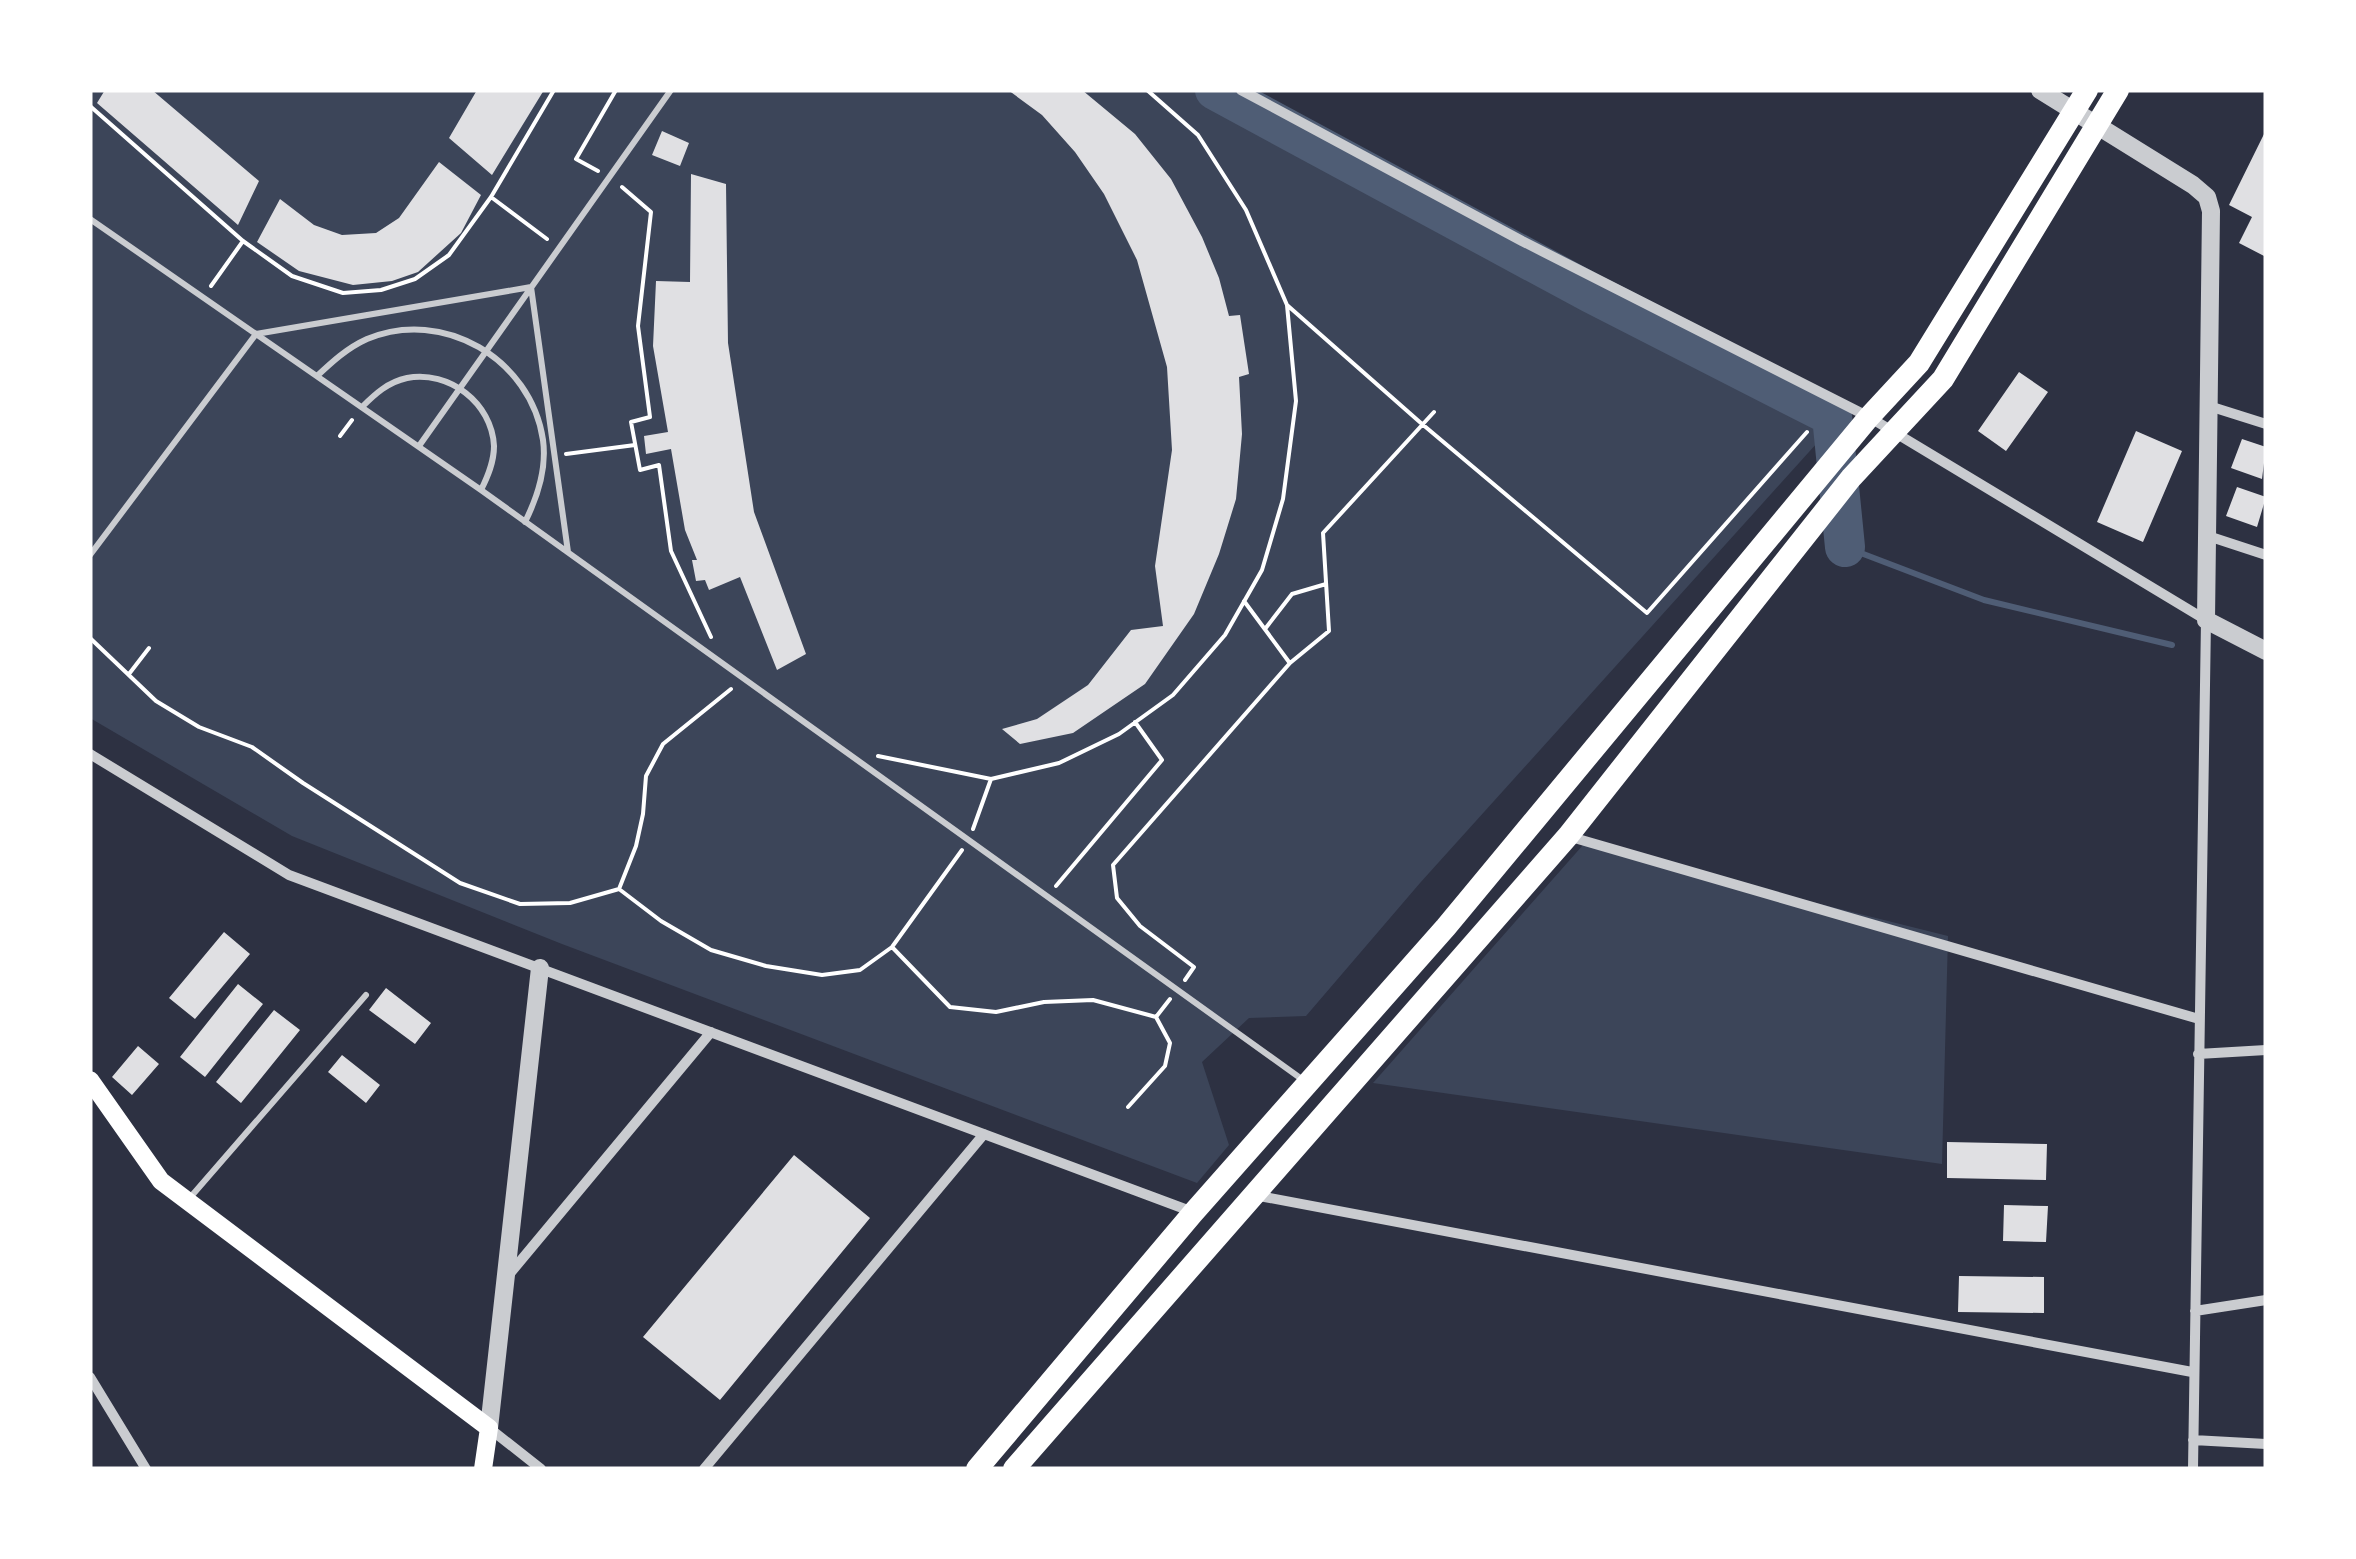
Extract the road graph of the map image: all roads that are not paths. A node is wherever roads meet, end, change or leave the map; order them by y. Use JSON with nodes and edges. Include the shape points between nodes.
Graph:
{"nodes":[{"id":1,"x":671,"y":90,"type":"edge"},
{"id":2,"x":1241,"y":90,"type":"edge"},
{"id":3,"x":2040,"y":90,"type":"edge"},
{"id":4,"x":2087,"y":90,"type":"edge"},
{"id":5,"x":2118,"y":90,"type":"edge"},
{"id":6,"x":2074,"y":113,"type":"junction"},
{"id":7,"x":2097,"y":127,"type":"junction"},
{"id":8,"x":90,"y":219,"type":"edge"},
{"id":9,"x":531,"y":286,"type":"junction"},
{"id":10,"x":256,"y":334,"type":"junction"},
{"id":11,"x":486,"y":350,"type":"junction"},
{"id":12,"x":317,"y":376,"type":"junction"},
{"id":13,"x":460,"y":388,"type":"junction"},
{"id":14,"x":2209,"y":406,"type":"junction"},
{"id":15,"x":362,"y":407,"type":"junction"},
{"id":16,"x":1869,"y":417,"type":"junction"},
{"id":17,"x":2266,"y":424,"type":"edge"},
{"id":18,"x":1893,"y":433,"type":"junction"},
{"id":19,"x":419,"y":446,"type":"junction"},
{"id":20,"x":481,"y":490,"type":"junction"},
{"id":21,"x":1813,"y":507,"type":"junction"},
{"id":22,"x":525,"y":522,"type":"junction"},
{"id":23,"x":2205,"y":536,"type":"junction"},
{"id":24,"x":568,"y":553,"type":"junction"},
{"id":25,"x":90,"y":555,"type":"edge"},
{"id":26,"x":2266,"y":555,"type":"edge"},
{"id":27,"x":2206,"y":620,"type":"junction"},
{"id":28,"x":2266,"y":651,"type":"edge"},
{"id":29,"x":90,"y":754,"type":"edge"},
{"id":30,"x":1568,"y":836,"type":"junction"},
{"id":31,"x":540,"y":968,"type":"junction"},
{"id":32,"x":366,"y":996,"type":"dead end"},
{"id":33,"x":2199,"y":1019,"type":"junction"},
{"id":34,"x":711,"y":1032,"type":"junction"},
{"id":35,"x":2266,"y":1050,"type":"edge"},
{"id":36,"x":2198,"y":1054,"type":"junction"},
{"id":37,"x":90,"y":1080,"type":"edge"},
{"id":38,"x":1308,"y":1084,"type":"junction"},
{"id":39,"x":984,"y":1134,"type":"junction"},
{"id":40,"x":1251,"y":1195,"type":"junction"},
{"id":41,"x":187,"y":1201,"type":"junction"},
{"id":42,"x":1194,"y":1213,"type":"junction"},
{"id":43,"x":507,"y":1277,"type":"junction"},
{"id":44,"x":2266,"y":1300,"type":"edge"},
{"id":45,"x":2195,"y":1311,"type":"junction"},
{"id":46,"x":2192,"y":1372,"type":"junction"},
{"id":47,"x":90,"y":1377,"type":"edge"},
{"id":48,"x":489,"y":1428,"type":"junction"},
{"id":49,"x":2192,"y":1440,"type":"junction"},
{"id":50,"x":2266,"y":1444,"type":"edge"},
{"id":51,"x":146,"y":1469,"type":"edge"},
{"id":52,"x":483,"y":1469,"type":"edge"},
{"id":53,"x":541,"y":1469,"type":"edge"},
{"id":54,"x":704,"y":1469,"type":"edge"},
{"id":55,"x":977,"y":1469,"type":"edge"},
{"id":56,"x":1014,"y":1469,"type":"edge"},
{"id":57,"x":2193,"y":1469,"type":"edge"}],
"edges":[{"from":1,"to":9,"type":"lane"},
{"from":2,"to":16,"type":"street"},
{"from":3,"to":6,"type":"street"},
{"from":4,"to":6,"type":"highway"},
{"from":5,"to":7,"type":"highway"},
{"from":6,"to":7,"type":"street"},
{"from":6,"to":16,"type":"highway","via":[[1919,363]]},
{"from":7,"to":14,"type":"street","via":[[2207,197]]},
{"from":7,"to":18,"type":"highway","via":[[1942,379]]},
{"from":8,"to":10,"type":"lane"},
{"from":9,"to":10,"type":"lane"},
{"from":9,"to":11,"type":"lane"},
{"from":9,"to":24,"type":"lane"},
{"from":10,"to":12,"type":"lane"},
{"from":10,"to":25,"type":"lane"},
{"from":11,"to":12,"type":"lane","via":[[458,336],[397,331],[340,354]]},
{"from":11,"to":13,"type":"lane"},
{"from":11,"to":22,"type":"lane","via":[[525,390],[540,428],[543,470]]},
{"from":12,"to":15,"type":"lane"},
{"from":13,"to":15,"type":"lane","via":[[434,378],[407,378],[382,388]]},
{"from":13,"to":19,"type":"lane"},
{"from":13,"to":20,"type":"lane","via":[[477,403],[492,435],[491,469]]},
{"from":14,"to":17,"type":"street"},
{"from":14,"to":23,"type":"street"},
{"from":15,"to":19,"type":"lane"},
{"from":16,"to":18,"type":"street"},
{"from":16,"to":21,"type":"highway"},
{"from":18,"to":21,"type":"highway"},
{"from":18,"to":27,"type":"street"},
{"from":19,"to":20,"type":"lane"},
{"from":20,"to":22,"type":"lane"},
{"from":21,"to":30,"type":"highway"},
{"from":21,"to":38,"type":"highway"},
{"from":22,"to":24,"type":"lane"},
{"from":23,"to":26,"type":"street"},
{"from":23,"to":27,"type":"street"},
{"from":24,"to":38,"type":"lane"},
{"from":27,"to":28,"type":"street"},
{"from":27,"to":33,"type":"street"},
{"from":29,"to":31,"type":"street","via":[[289,874]]},
{"from":30,"to":33,"type":"street"},
{"from":30,"to":40,"type":"highway"},
{"from":31,"to":34,"type":"street"},
{"from":31,"to":43,"type":"street"},
{"from":32,"to":41,"type":"lane"},
{"from":33,"to":36,"type":"street"},
{"from":34,"to":39,"type":"street"},
{"from":34,"to":43,"type":"street"},
{"from":35,"to":36,"type":"street"},
{"from":36,"to":45,"type":"street"},
{"from":37,"to":41,"type":"main road","via":[[161,1181]]},
{"from":38,"to":42,"type":"highway"},
{"from":39,"to":42,"type":"street"},
{"from":39,"to":54,"type":"street"},
{"from":40,"to":46,"type":"street"},
{"from":40,"to":56,"type":"highway"},
{"from":41,"to":48,"type":"main road"},
{"from":42,"to":55,"type":"highway"},
{"from":43,"to":48,"type":"street"},
{"from":44,"to":45,"type":"street"},
{"from":45,"to":46,"type":"street"},
{"from":46,"to":49,"type":"street"},
{"from":47,"to":51,"type":"street"},
{"from":48,"to":52,"type":"main road"},
{"from":48,"to":53,"type":"street"},
{"from":49,"to":50,"type":"street"},
{"from":49,"to":57,"type":"street"}]}
